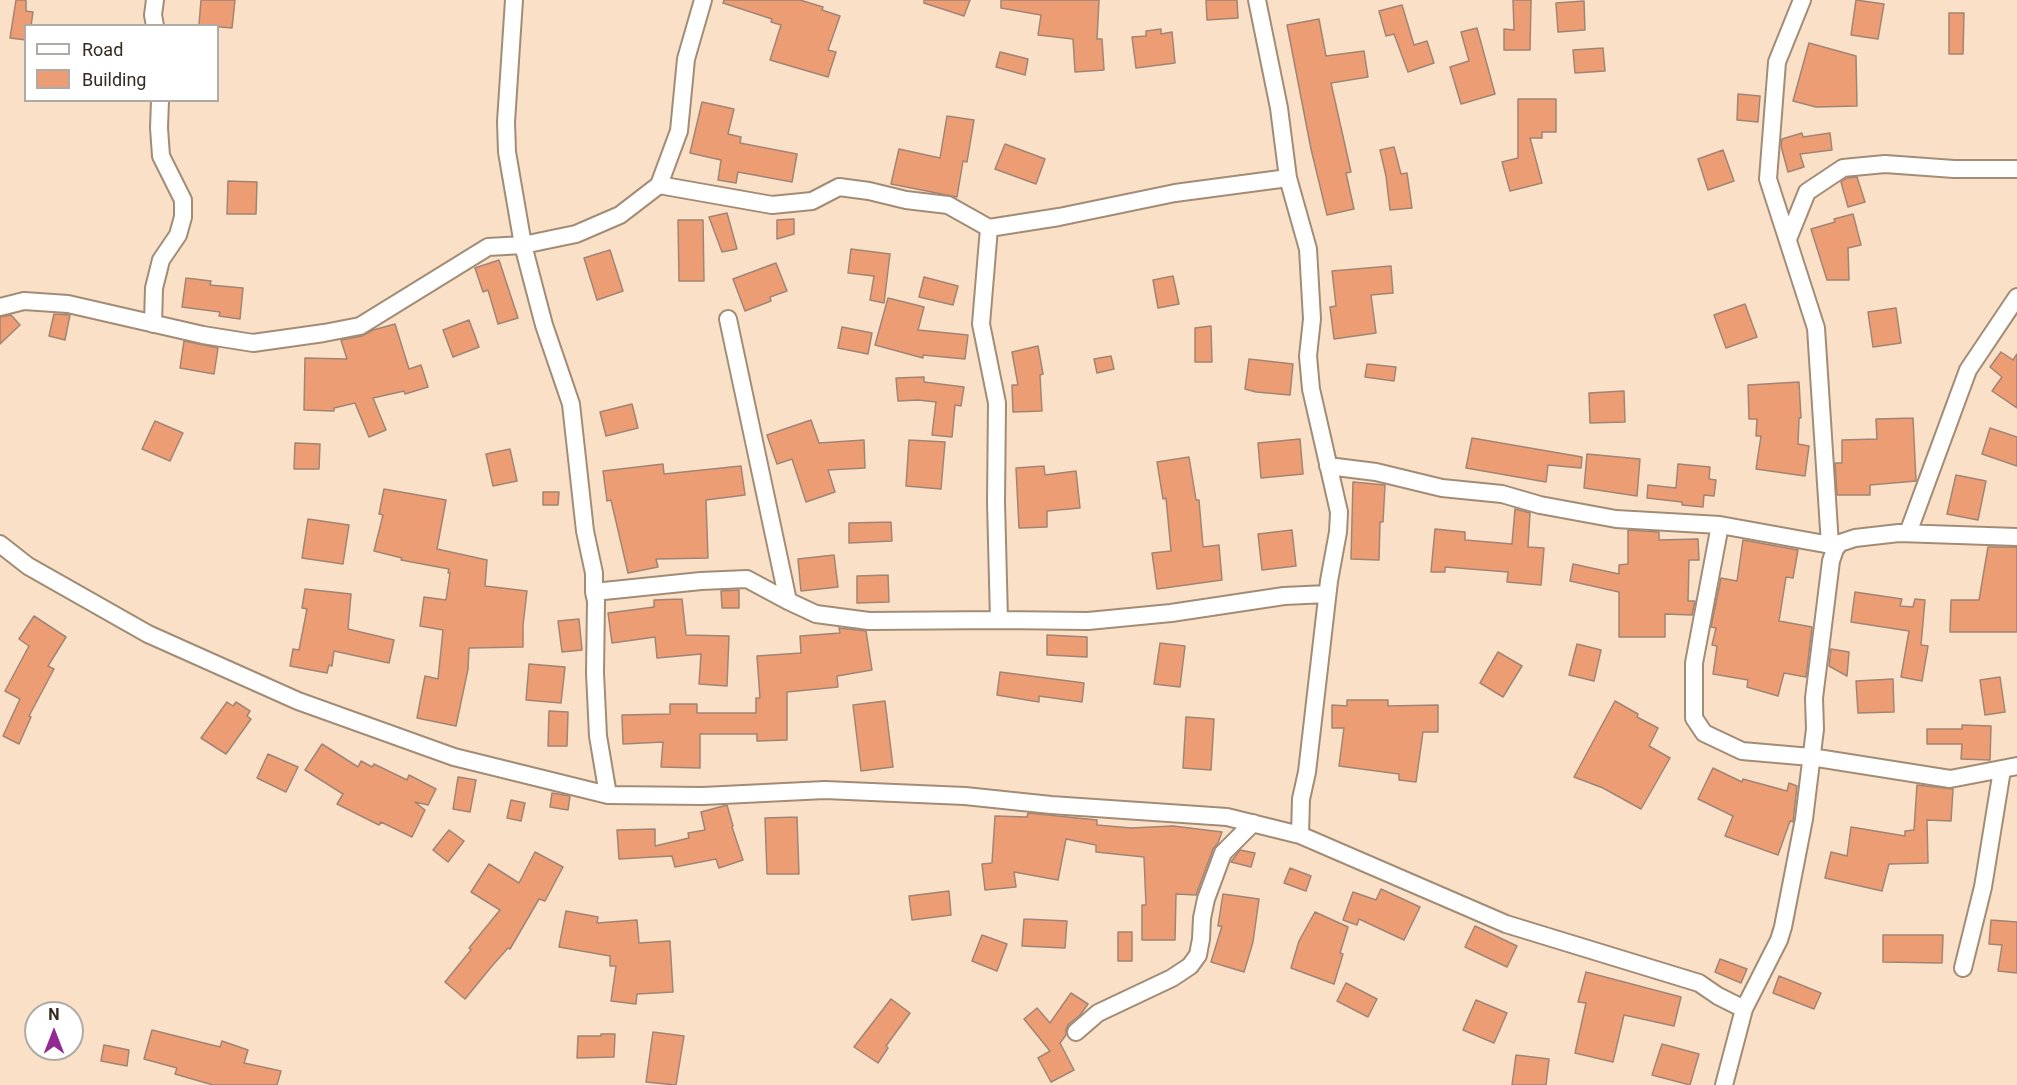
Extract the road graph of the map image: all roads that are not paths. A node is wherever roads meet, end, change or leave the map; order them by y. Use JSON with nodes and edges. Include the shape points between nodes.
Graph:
{"nodes":[{"id":1,"x":155,"y":0,"type":"edge"},
{"id":2,"x":514,"y":0,"type":"edge"},
{"id":3,"x":703,"y":0,"type":"edge"},
{"id":4,"x":1257,"y":0,"type":"edge"},
{"id":5,"x":1803,"y":0,"type":"edge"},
{"id":6,"x":155,"y":24,"type":"edge"},
{"id":7,"x":160,"y":102,"type":"edge"},
{"id":8,"x":2017,"y":169,"type":"edge"},
{"id":9,"x":1288,"y":178,"type":"junction"},
{"id":10,"x":659,"y":185,"type":"junction"},
{"id":11,"x":988,"y":228,"type":"junction"},
{"id":12,"x":1788,"y":239,"type":"junction"},
{"id":13,"x":523,"y":245,"type":"junction"},
{"id":14,"x":2017,"y":297,"type":"edge"},
{"id":15,"x":0,"y":307,"type":"edge"},
{"id":16,"x":728,"y":319,"type":"dead end"},
{"id":17,"x":153,"y":324,"type":"junction"},
{"id":18,"x":1328,"y":466,"type":"junction"},
{"id":19,"x":1720,"y":525,"type":"junction"},
{"id":20,"x":1908,"y":533,"type":"junction"},
{"id":21,"x":2017,"y":537,"type":"edge"},
{"id":22,"x":0,"y":544,"type":"edge"},
{"id":23,"x":1833,"y":546,"type":"junction"},
{"id":24,"x":594,"y":592,"type":"junction"},
{"id":25,"x":1327,"y":594,"type":"junction"},
{"id":26,"x":788,"y":602,"type":"junction"},
{"id":27,"x":999,"y":620,"type":"junction"},
{"id":28,"x":1811,"y":757,"type":"junction"},
{"id":29,"x":2010,"y":768,"type":"edge"},
{"id":30,"x":608,"y":795,"type":"junction"},
{"id":31,"x":1253,"y":823,"type":"junction"},
{"id":32,"x":1300,"y":835,"type":"junction"},
{"id":33,"x":1964,"y":968,"type":"dead end"},
{"id":34,"x":1744,"y":1009,"type":"junction"},
{"id":35,"x":1076,"y":1032,"type":"dead end"},
{"id":36,"x":1724,"y":1085,"type":"edge"}],
"edges":[{"from":1,"to":6,"type":"street"},
{"from":2,"to":13,"type":"street","via":[[506,132]]},
{"from":3,"to":10,"type":"street","via":[[686,59],[679,131]]},
{"from":4,"to":9,"type":"street","via":[[1279,108]]},
{"from":5,"to":12,"type":"street","via":[[1777,62],[1768,179]]},
{"from":7,"to":17,"type":"street","via":[[161,156],[183,200],[183,217],[178,235],[161,260],[154,288]]},
{"from":8,"to":12,"type":"street","via":[[1885,165],[1843,168],[1807,192]]},
{"from":9,"to":11,"type":"street","via":[[1174,193]]},
{"from":9,"to":18,"type":"street","via":[[1308,249],[1310,378]]},
{"from":10,"to":11,"type":"street","via":[[772,206],[812,201],[839,187],[869,190],[948,205]]},
{"from":10,"to":13,"type":"street","via":[[620,215],[576,234]]},
{"from":11,"to":27,"type":"street","via":[[981,324],[997,403]]},
{"from":12,"to":23,"type":"street","via":[[1816,328]]},
{"from":13,"to":17,"type":"street","via":[[488,247],[360,326],[253,343]]},
{"from":13,"to":24,"type":"street","via":[[544,325],[571,404]]},
{"from":14,"to":20,"type":"street","via":[[1968,370]]},
{"from":15,"to":17,"type":"street","via":[[24,301],[68,304]]},
{"from":16,"to":26,"type":"street"},
{"from":18,"to":19,"type":"street","via":[[1376,472],[1442,488],[1502,494],[1616,519]]},
{"from":18,"to":25,"type":"street","via":[[1339,512]]},
{"from":19,"to":23,"type":"street"},
{"from":19,"to":28,"type":"street","via":[[1694,663],[1694,718],[1704,733],[1742,751]]},
{"from":20,"to":21,"type":"street"},
{"from":20,"to":23,"type":"street","via":[[1855,538]]},
{"from":22,"to":30,"type":"street","via":[[28,566],[148,634],[298,701],[454,757]]},
{"from":23,"to":28,"type":"street","via":[[1814,698]]},
{"from":24,"to":26,"type":"street","via":[[747,579]]},
{"from":24,"to":30,"type":"street","via":[[598,736]]},
{"from":25,"to":27,"type":"street","via":[[1088,621]]},
{"from":25,"to":32,"type":"street","via":[[1301,799]]},
{"from":26,"to":27,"type":"street","via":[[816,614],[869,621]]},
{"from":28,"to":29,"type":"street","via":[[1950,779]]},
{"from":28,"to":34,"type":"street","via":[[1804,819],[1783,927]]},
{"from":29,"to":33,"type":"street"},
{"from":30,"to":31,"type":"street","via":[[704,796],[825,790],[965,796],[1227,817]]},
{"from":31,"to":32,"type":"street"},
{"from":31,"to":35,"type":"street","via":[[1223,853],[1206,898],[1198,955],[1190,966],[1098,1013]]},
{"from":32,"to":34,"type":"street","via":[[1506,924],[1699,983]]},
{"from":34,"to":36,"type":"street"}]}
